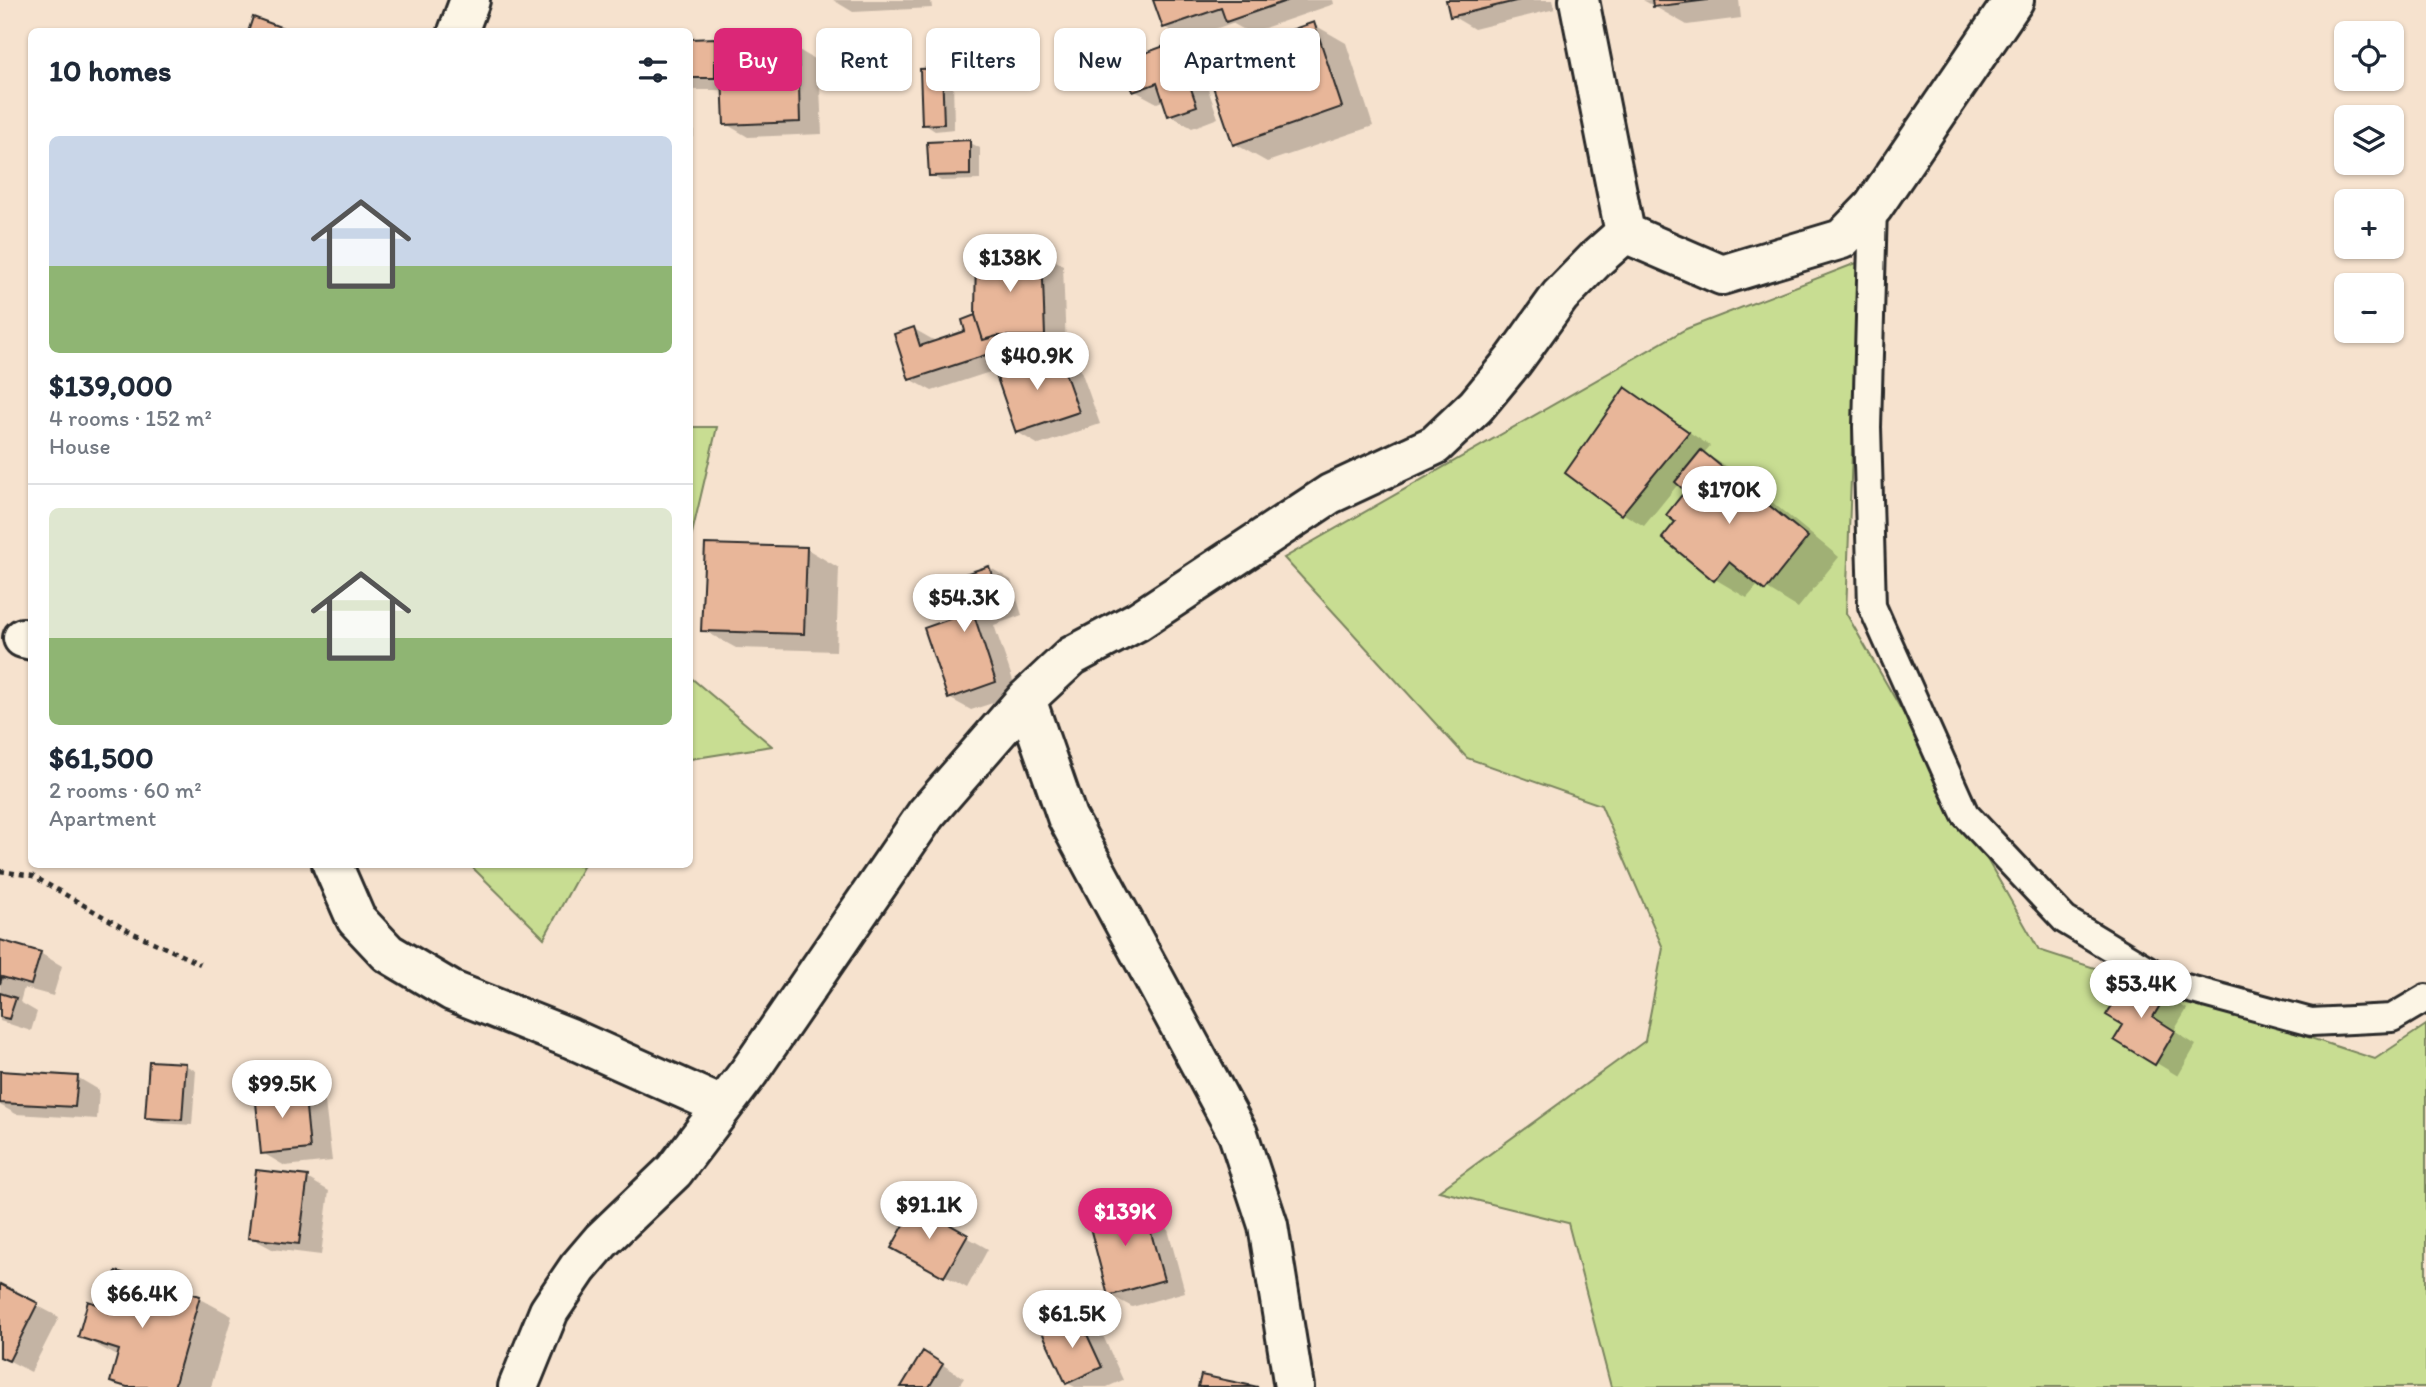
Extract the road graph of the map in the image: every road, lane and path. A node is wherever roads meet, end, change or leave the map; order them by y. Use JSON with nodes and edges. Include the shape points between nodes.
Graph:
{"nodes":[{"id":1,"x":470,"y":0,"type":"edge"},
{"id":2,"x":1579,"y":0,"type":"edge"},
{"id":3,"x":2014,"y":0,"type":"edge"},
{"id":4,"x":460,"y":28,"type":"edge"},
{"id":5,"x":1873,"y":207,"type":"junction"},
{"id":6,"x":1625,"y":233,"type":"junction"},
{"id":7,"x":1026,"y":699,"type":"junction"},
{"id":8,"x":334,"y":868,"type":"edge"},
{"id":9,"x":0,"y":871,"type":"edge"},
{"id":10,"x":200,"y":964,"type":"dead end"},
{"id":11,"x":2426,"y":998,"type":"edge"},
{"id":12,"x":722,"y":1106,"type":"junction"},
{"id":13,"x":519,"y":1387,"type":"edge"},
{"id":14,"x":1294,"y":1387,"type":"edge"}],
"edges":[{"from":1,"to":4,"type":"street"},
{"from":2,"to":6,"type":"street"},
{"from":3,"to":5,"type":"street"},
{"from":5,"to":6,"type":"street","via":[[1842,239],[1722,275]]},
{"from":5,"to":11,"type":"lane","via":[[1867,427],[1872,606],[1965,814],[2065,920],[2171,984],[2311,1022],[2392,1018]]},
{"from":6,"to":7,"type":"street","via":[[1560,296],[1476,406],[1434,445],[1330,494],[1138,621],[1072,656]]},
{"from":7,"to":12,"type":"street","via":[[926,814]]},
{"from":7,"to":14,"type":"street","via":[[1067,817],[1238,1134],[1268,1225]]},
{"from":8,"to":12,"type":"street","via":[[356,919],[387,954],[452,991]]},
{"from":9,"to":10,"type":"path","via":[[40,879],[125,929]]},
{"from":12,"to":13,"type":"street","via":[[674,1171],[578,1268],[549,1311]]}]}
